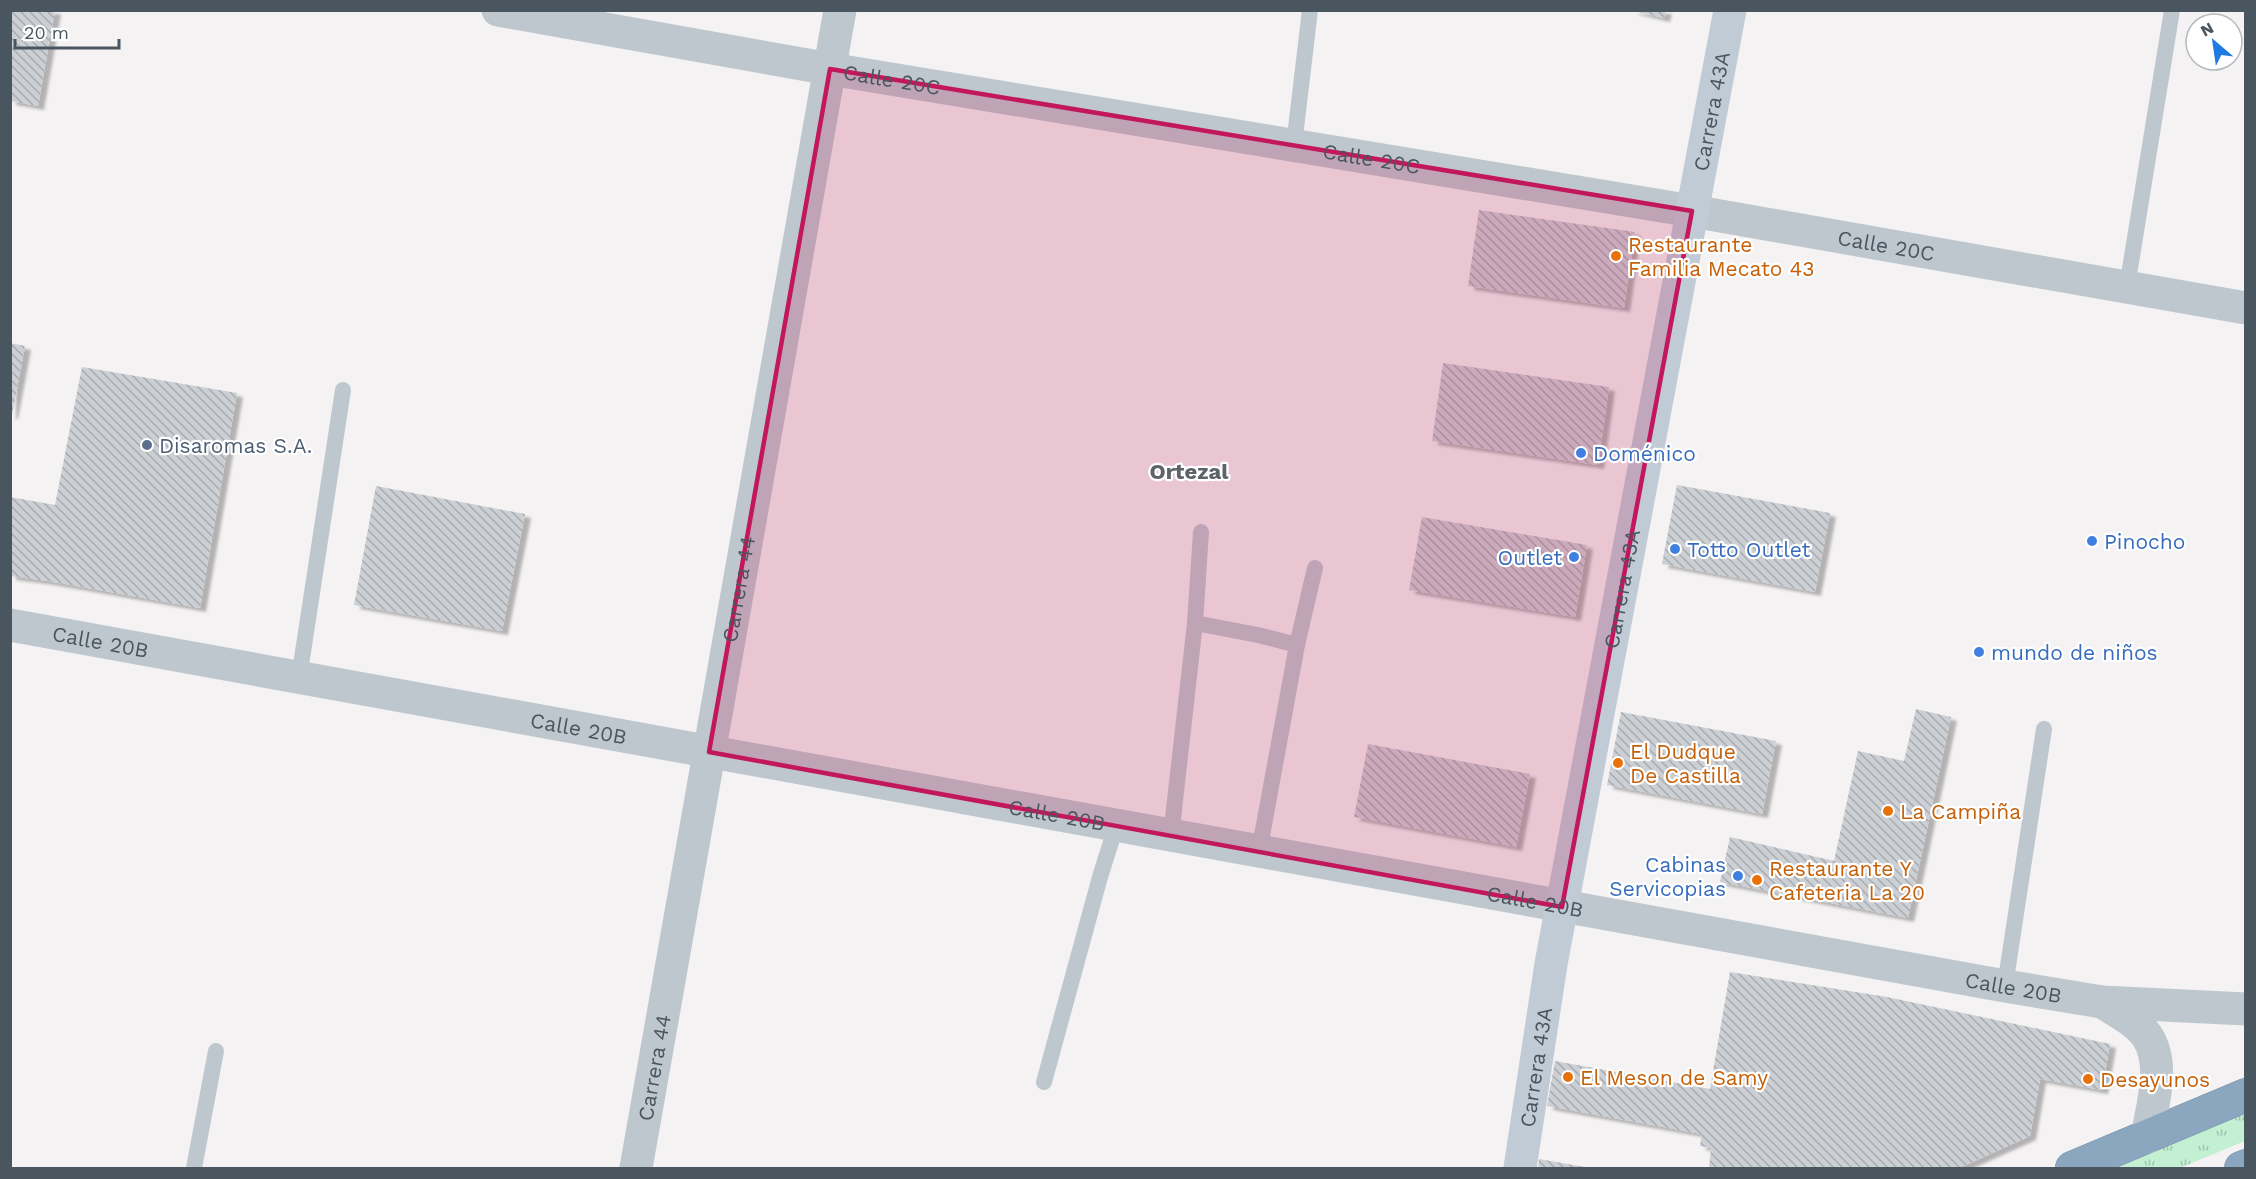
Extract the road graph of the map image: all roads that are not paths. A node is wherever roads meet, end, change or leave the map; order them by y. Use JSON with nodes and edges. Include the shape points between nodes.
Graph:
{"nodes":[{"id":1,"x":498,"y":10,"type":"edge"},
{"id":2,"x":840,"y":10,"type":"edge"},
{"id":3,"x":1310,"y":10,"type":"edge"},
{"id":4,"x":1730,"y":10,"type":"edge"},
{"id":5,"x":2172,"y":10,"type":"edge"},
{"id":6,"x":830,"y":69,"type":"junction"},
{"id":7,"x":1294,"y":145,"type":"junction"},
{"id":8,"x":1692,"y":211,"type":"junction"},
{"id":9,"x":2127,"y":287,"type":"junction"},
{"id":10,"x":2246,"y":308,"type":"edge"},
{"id":11,"x":343,"y":390,"type":"dead end"},
{"id":12,"x":1201,"y":532,"type":"dead end"},
{"id":13,"x":1315,"y":568,"type":"dead end"},
{"id":14,"x":1195,"y":623,"type":"junction"},
{"id":15,"x":10,"y":625,"type":"edge"},
{"id":16,"x":1297,"y":645,"type":"junction"},
{"id":17,"x":300,"y":678,"type":"junction"},
{"id":18,"x":2044,"y":729,"type":"dead end"},
{"id":19,"x":709,"y":752,"type":"junction"},
{"id":20,"x":1116,"y":826,"type":"junction"},
{"id":21,"x":1171,"y":836,"type":"junction"},
{"id":22,"x":1258,"y":852,"type":"junction"},
{"id":23,"x":1562,"y":907,"type":"junction"},
{"id":24,"x":2005,"y":986,"type":"junction"},
{"id":25,"x":2102,"y":1002,"type":"junction"},
{"id":26,"x":2246,"y":1010,"type":"edge"},
{"id":27,"x":216,"y":1051,"type":"dead end"},
{"id":28,"x":1044,"y":1082,"type":"dead end"},
{"id":29,"x":2246,"y":1095,"type":"edge"},
{"id":30,"x":2147,"y":1137,"type":"junction"},
{"id":31,"x":2246,"y":1166,"type":"edge"},
{"id":32,"x":194,"y":1168,"type":"edge"},
{"id":33,"x":636,"y":1168,"type":"edge"},
{"id":34,"x":1521,"y":1168,"type":"edge"},
{"id":35,"x":2072,"y":1168,"type":"edge"},
{"id":36,"x":2241,"y":1168,"type":"edge"}],
"edges":[{"from":1,"to":6,"type":"street","name":"Calle 20C"},
{"from":2,"to":6,"type":"street","name":"Carrera 44"},
{"from":3,"to":7,"type":"lane"},
{"from":4,"to":8,"type":"street","name":"Carrera 43A"},
{"from":5,"to":9,"type":"lane"},
{"from":6,"to":7,"type":"street","name":"Calle 20C"},
{"from":6,"to":19,"type":"street","name":"Carrera 44"},
{"from":7,"to":8,"type":"street","name":"Calle 20C"},
{"from":8,"to":9,"type":"street","name":"Calle 20C"},
{"from":8,"to":23,"type":"street","name":"Carrera 43A"},
{"from":9,"to":10,"type":"street","name":"Calle 20C"},
{"from":11,"to":17,"type":"lane"},
{"from":12,"to":14,"type":"lane"},
{"from":13,"to":16,"type":"lane"},
{"from":14,"to":16,"type":"lane"},
{"from":14,"to":21,"type":"lane"},
{"from":15,"to":17,"type":"street","name":"Calle 20B"},
{"from":16,"to":22,"type":"lane"},
{"from":17,"to":19,"type":"street","name":"Calle 20B"},
{"from":18,"to":24,"type":"lane"},
{"from":19,"to":20,"type":"street","name":"Calle 20B"},
{"from":19,"to":33,"type":"street","name":"Carrera 44"},
{"from":20,"to":21,"type":"street","name":"Calle 20B"},
{"from":20,"to":28,"type":"lane"},
{"from":21,"to":22,"type":"street","name":"Calle 20B"},
{"from":22,"to":23,"type":"street","name":"Calle 20B"},
{"from":23,"to":24,"type":"street","name":"Calle 20B"},
{"from":23,"to":34,"type":"street","name":"Carrera 43A"},
{"from":24,"to":25,"type":"street","name":"Calle 20B"},
{"from":25,"to":26,"type":"street","name":"Calle 20B"},
{"from":25,"to":30,"type":"street","name":"Calle 20B","via":[[2147,1037],[2155,1056],[2157,1080]]},
{"from":27,"to":32,"type":"lane"},
{"from":29,"to":30,"type":"highway"},
{"from":30,"to":35,"type":"highway"},
{"from":31,"to":36,"type":"highway"}]}
